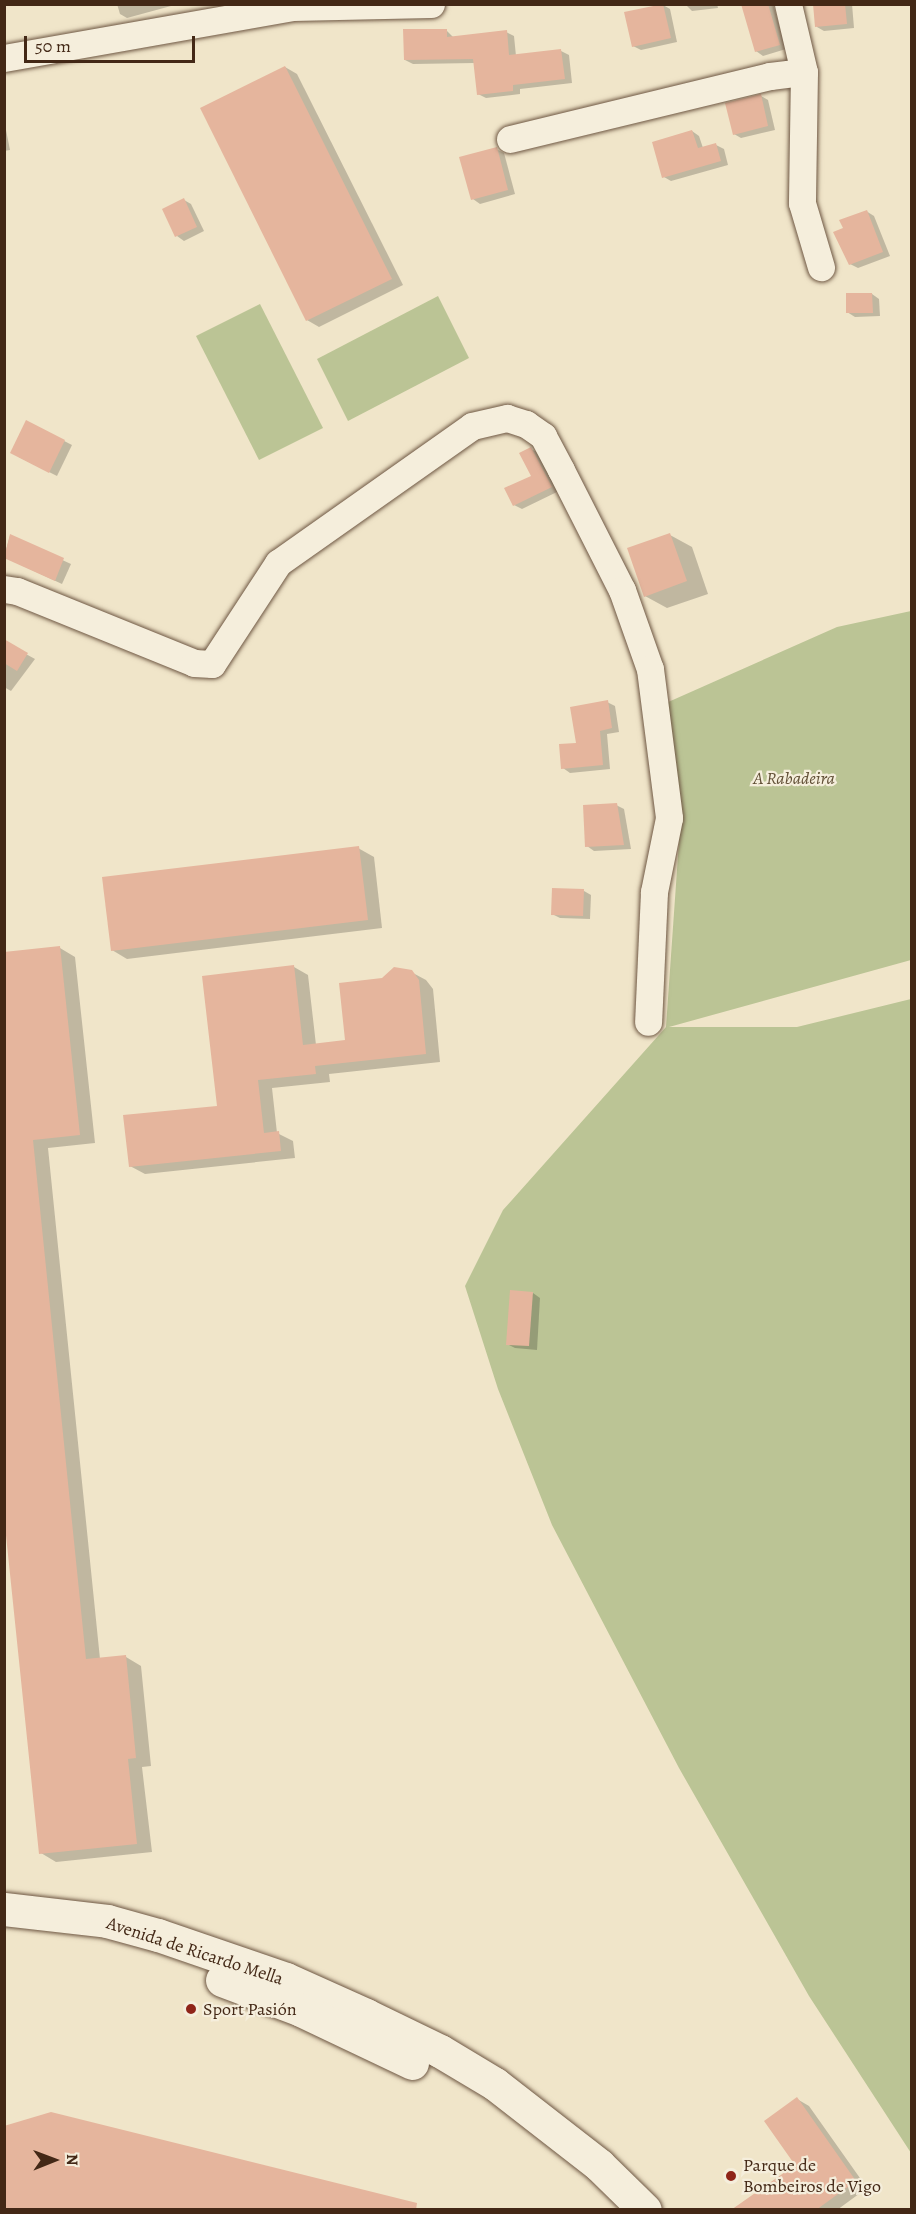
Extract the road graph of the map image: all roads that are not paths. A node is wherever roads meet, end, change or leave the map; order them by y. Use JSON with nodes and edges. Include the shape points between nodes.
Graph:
{"nodes":[{"id":1,"x":431,"y":4,"type":"edge"},
{"id":2,"x":788,"y":4,"type":"edge"},
{"id":3,"x":4,"y":58,"type":"edge"},
{"id":4,"x":804,"y":72,"type":"junction"},
{"id":5,"x":510,"y":139,"type":"dead end"},
{"id":6,"x":821,"y":267,"type":"dead end"},
{"id":7,"x":4,"y":589,"type":"edge"},
{"id":8,"x":648,"y":1022,"type":"dead end"},
{"id":9,"x":4,"y":1909,"type":"edge"},
{"id":10,"x":4,"y":1923,"type":"edge"},
{"id":11,"x":124,"y":1938,"type":"junction"},
{"id":12,"x":270,"y":1972,"type":"junction"},
{"id":13,"x":378,"y":2047,"type":"junction"},
{"id":14,"x":531,"y":2115,"type":"junction"},
{"id":15,"x":645,"y":2210,"type":"edge"}],
"edges":[{"from":1,"to":3,"type":"street","via":[[292,7]]},
{"from":2,"to":4,"type":"street"},
{"from":4,"to":5,"type":"street","via":[[770,76]]},
{"from":4,"to":6,"type":"street","via":[[802,203]]},
{"from":7,"to":8,"type":"street","via":[[194,663],[212,664],[278,563],[472,426],[507,417],[526,424],[543,436],[622,590],[650,669],[669,818],[654,892]]},
{"from":9,"to":11,"type":"main road","name":"Avenida de Ricardo Mella","via":[[73,1916]]},
{"from":10,"to":11,"type":"main road","name":"Avenida de Ricardo Mella"},
{"from":11,"to":12,"type":"main road","name":"Avenida de Ricardo Mella"},
{"from":11,"to":13,"type":"main road","name":"Avenida de Ricardo Mella"},
{"from":12,"to":13,"type":"main road"},
{"from":12,"to":14,"type":"main road","name":"Avenida de Ricardo Mella","via":[[415,2039],[495,2084]]},
{"from":13,"to":14,"type":"main road","name":"Avenida de Ricardo Mella","via":[[489,2100]]},
{"from":14,"to":15,"type":"main road","name":"Avenida de Ricardo Mella","via":[[599,2165]]}]}
